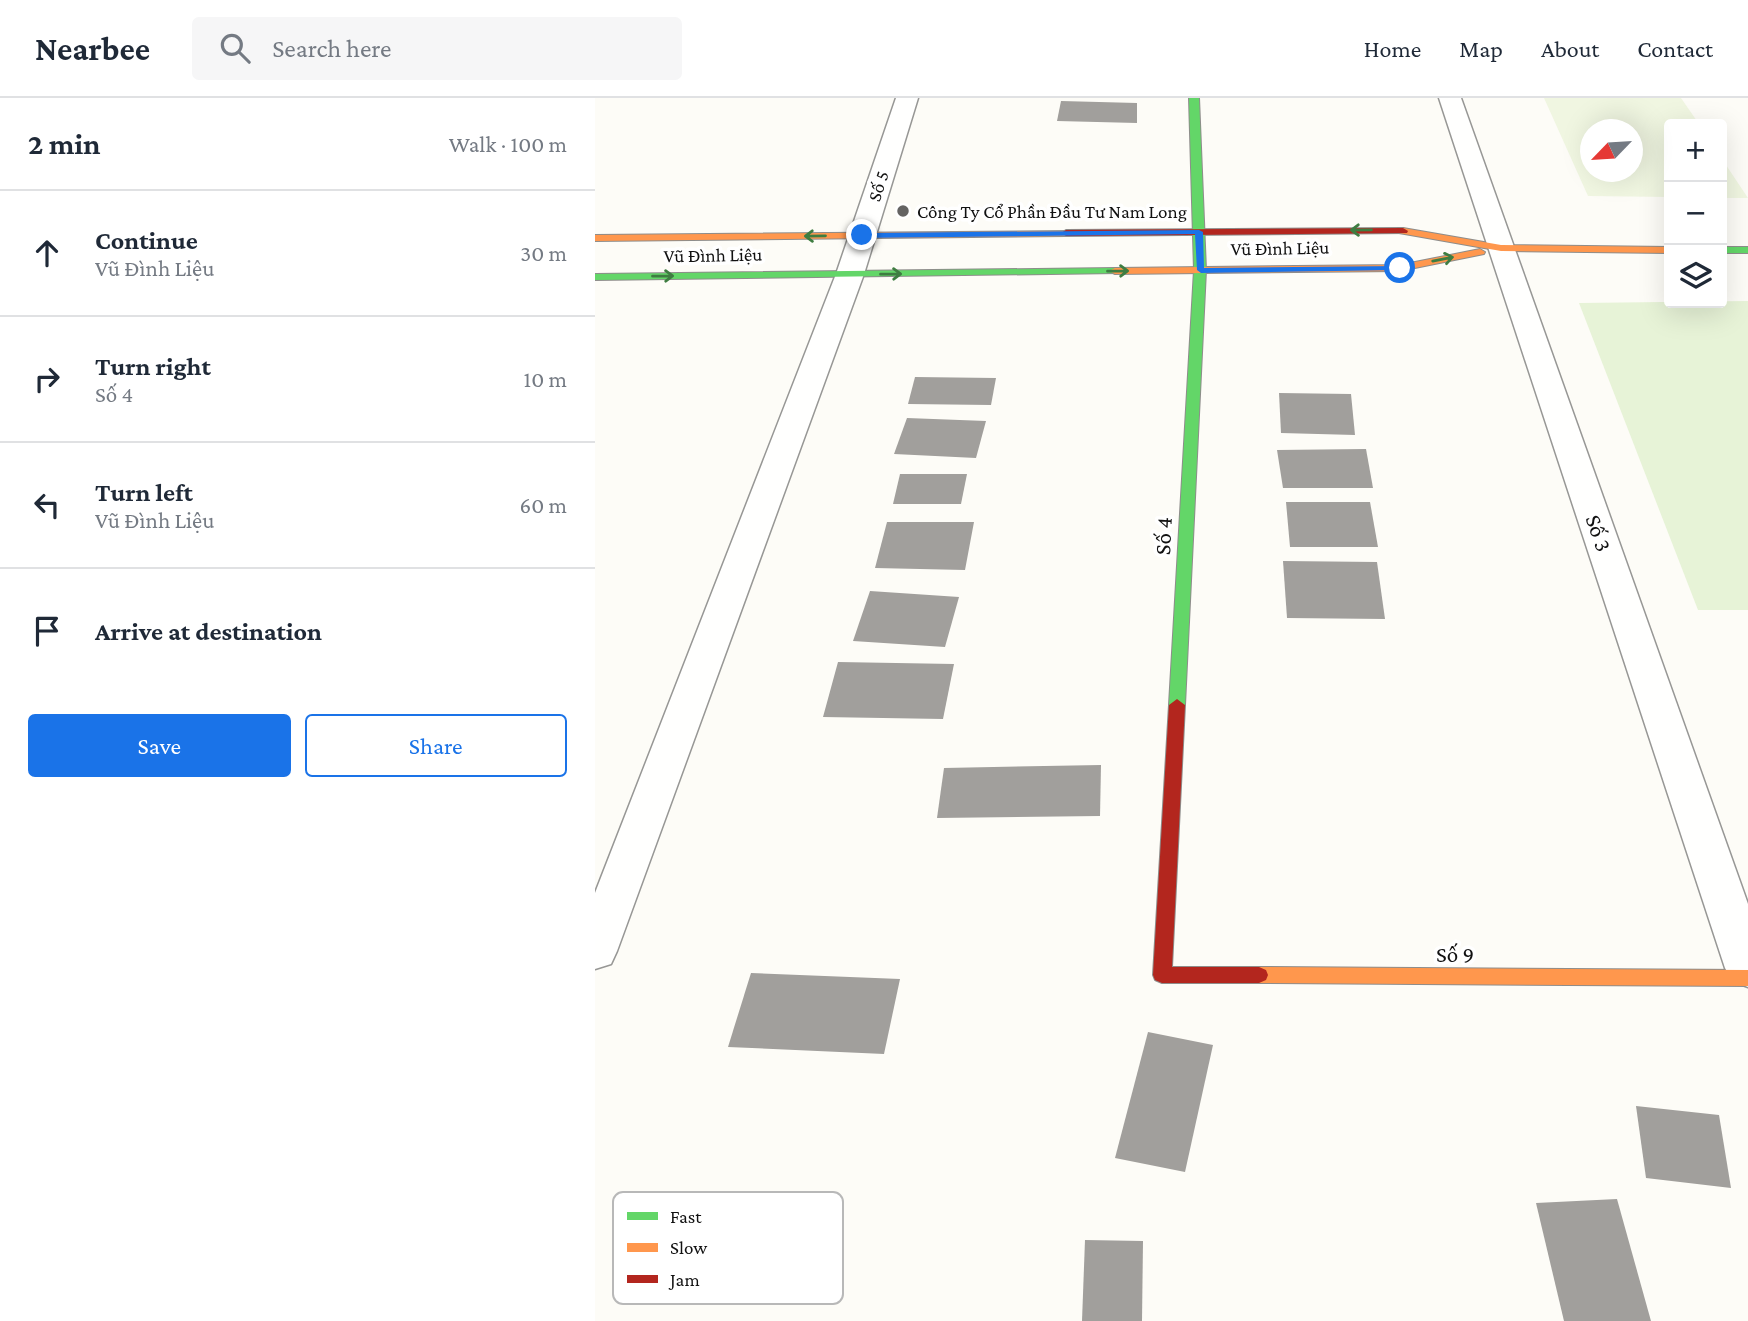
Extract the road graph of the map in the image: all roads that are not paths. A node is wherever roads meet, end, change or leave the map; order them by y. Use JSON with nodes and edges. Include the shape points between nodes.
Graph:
{"nodes":[{"id":1,"x":907,"y":98,"type":"edge"},
{"id":2,"x":1194,"y":98,"type":"edge"},
{"id":3,"x":1450,"y":98,"type":"edge"},
{"id":4,"x":1199,"y":232,"type":"junction"},
{"id":5,"x":862,"y":235,"type":"junction"},
{"id":6,"x":595,"y":238,"type":"edge"},
{"id":7,"x":1501,"y":248,"type":"junction"},
{"id":8,"x":1664,"y":250,"type":"edge"},
{"id":9,"x":1727,"y":250,"type":"edge"},
{"id":10,"x":1748,"y":250,"type":"edge"},
{"id":11,"x":1201,"y":270,"type":"junction"},
{"id":12,"x":850,"y":274,"type":"junction"},
{"id":13,"x":595,"y":277,"type":"edge"},
{"id":14,"x":595,"y":951,"type":"edge"},
{"id":15,"x":1748,"y":968,"type":"edge"},
{"id":16,"x":1162,"y":975,"type":"joint"},
{"id":17,"x":1748,"y":978,"type":"edge"}],
"edges":[{"from":1,"to":5,"type":"street","name":"Số 5"},
{"from":2,"to":4,"type":"street","name":"Số 4"},
{"from":3,"to":7,"type":"street","name":"Số 3"},
{"from":4,"to":5,"type":"street","name":"Vũ Đình Liệu"},
{"from":7,"to":4,"type":"street","name":"Vũ Đình Liệu","one_way":true,"via":[[1396,230]]},
{"from":4,"to":11,"type":"street","name":"Số 4"},
{"from":5,"to":6,"type":"street","name":"Vũ Đình Liệu","one_way":true},
{"from":5,"to":12,"type":"street","name":"Số 5"},
{"from":7,"to":8,"type":"street","name":"Vũ Đình Liệu"},
{"from":11,"to":7,"type":"street","name":"Vũ Đình Liệu","one_way":true,"via":[[1400,268]]},
{"from":7,"to":15,"type":"street","name":"Số 3"},
{"from":9,"to":10,"type":"street"},
{"from":12,"to":11,"type":"street","name":"Vũ Đình Liệu","one_way":true},
{"from":11,"to":16,"type":"street","name":"Số 4"},
{"from":13,"to":12,"type":"street","name":"Vũ Đình Liệu","one_way":true},
{"from":12,"to":14,"type":"street","name":"Số 5"},
{"from":16,"to":17,"type":"street","name":"Số 9"}]}
